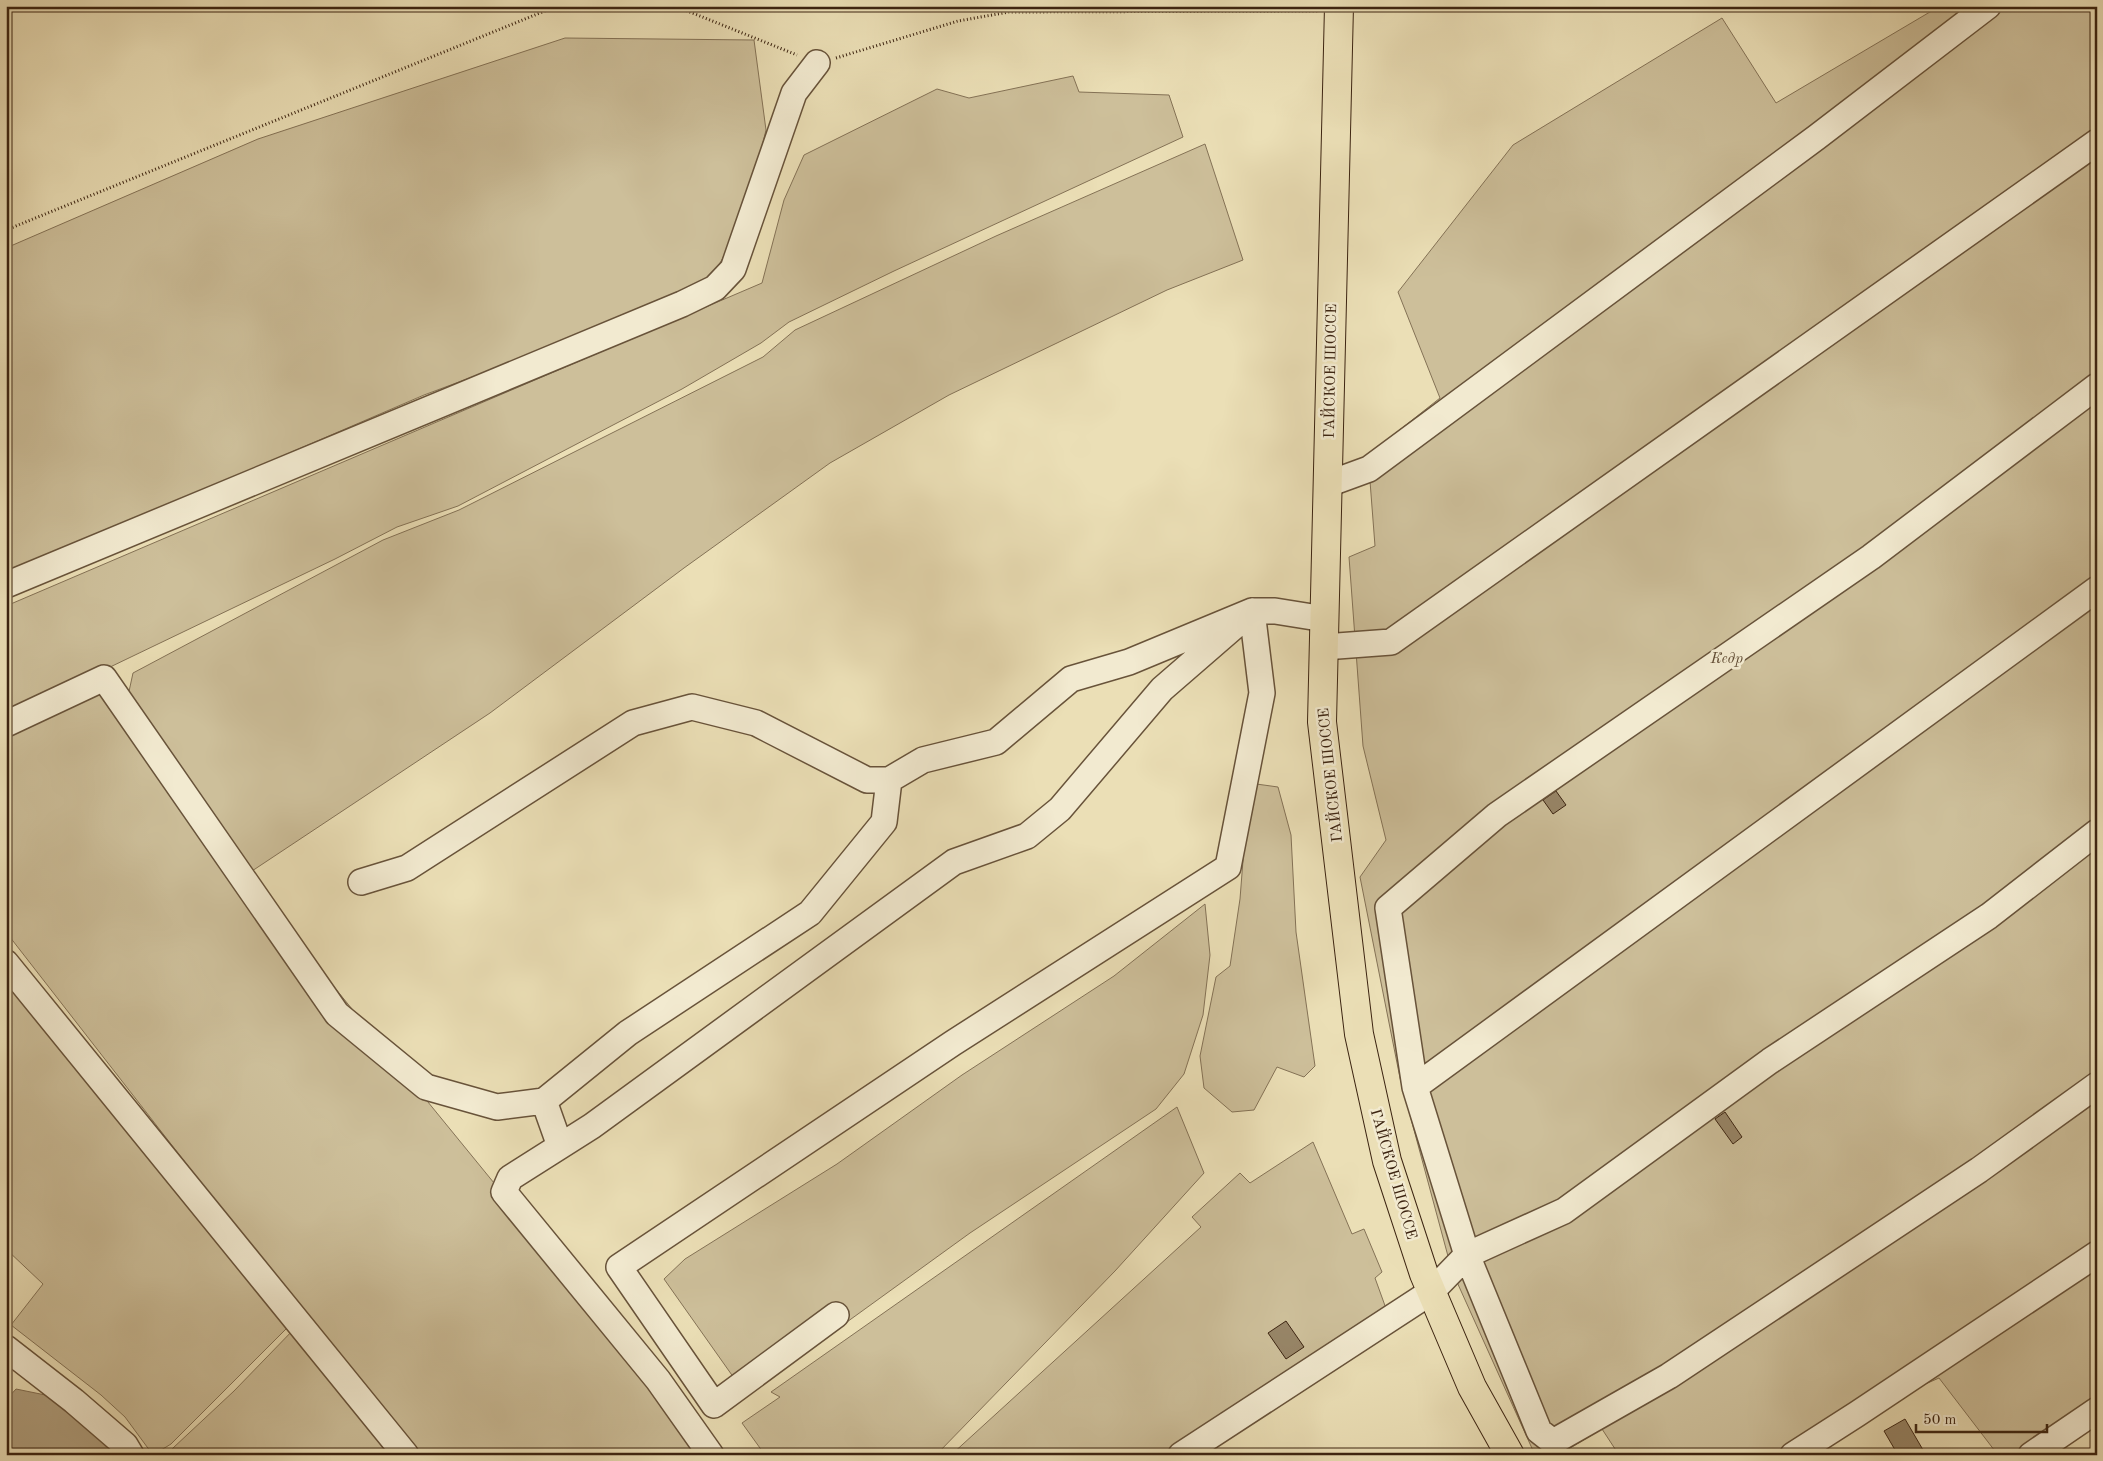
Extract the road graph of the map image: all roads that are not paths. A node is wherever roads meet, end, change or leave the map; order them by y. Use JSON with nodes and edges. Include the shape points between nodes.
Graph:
{"nodes":[{"id":1,"x":1988,"y":6,"type":"edge"},
{"id":2,"x":1339,"y":8,"type":"edge"},
{"id":3,"x":817,"y":63,"type":"road end"},
{"id":4,"x":2097,"y":142,"type":"edge"},
{"id":5,"x":2097,"y":386,"type":"edge"},
{"id":6,"x":1328,"y":484,"type":"junction"},
{"id":7,"x":6,"y":585,"type":"edge"},
{"id":8,"x":2097,"y":589,"type":"edge"},
{"id":9,"x":1252,"y":612,"type":"junction"},
{"id":10,"x":1325,"y":619,"type":"junction"},
{"id":11,"x":1324,"y":647,"type":"junction"},
{"id":12,"x":6,"y":724,"type":"edge"},
{"id":13,"x":889,"y":780,"type":"junction"},
{"id":14,"x":2097,"y":832,"type":"edge"},
{"id":15,"x":361,"y":882,"type":"dead end"},
{"id":16,"x":6,"y":963,"type":"edge"},
{"id":17,"x":2097,"y":1085,"type":"edge"},
{"id":18,"x":1415,"y":1086,"type":"junction"},
{"id":19,"x":544,"y":1101,"type":"junction"},
{"id":20,"x":560,"y":1146,"type":"junction"},
{"id":21,"x":2097,"y":1254,"type":"edge"},
{"id":22,"x":1468,"y":1255,"type":"junction"},
{"id":23,"x":1432,"y":1292,"type":"junction"},
{"id":24,"x":836,"y":1315,"type":"dead end"},
{"id":25,"x":6,"y":1348,"type":"edge"},
{"id":26,"x":2097,"y":1410,"type":"edge"},
{"id":27,"x":131,"y":1455,"type":"edge"},
{"id":28,"x":406,"y":1455,"type":"edge"},
{"id":29,"x":711,"y":1455,"type":"edge"},
{"id":30,"x":1181,"y":1455,"type":"edge"},
{"id":31,"x":1510,"y":1455,"type":"edge"},
{"id":32,"x":1793,"y":1455,"type":"edge"},
{"id":33,"x":2031,"y":1455,"type":"edge"}],
"edges":[{"from":1,"to":6,"type":"lane","via":[[1810,143],[1369,469]]},
{"from":2,"to":6,"type":"main road","name":"ГАЙСКОЕ ШОССЕ"},
{"from":3,"to":7,"type":"lane","via":[[794,93],[733,269],[715,288]]},
{"from":4,"to":11,"type":"lane","via":[[1391,642]]},
{"from":5,"to":18,"type":"lane","via":[[1871,557],[1498,815],[1388,908]]},
{"from":6,"to":10,"type":"main road","name":"ГАЙСКОЕ ШОССЕ"},
{"from":8,"to":18,"type":"lane"},
{"from":9,"to":10,"type":"lane","via":[[1275,611]]},
{"from":9,"to":13,"type":"lane","via":[[1129,662],[1071,679],[996,742],[923,760]]},
{"from":9,"to":20,"type":"lane","via":[[1162,689],[1060,809],[1027,836],[954,862]]},
{"from":9,"to":24,"type":"lane","via":[[1262,693],[1228,867],[952,1043],[618,1267],[714,1405]]},
{"from":10,"to":11,"type":"main road","name":"ГАЙСКОЕ ШОССЕ"},
{"from":11,"to":23,"type":"main road","name":"ГАЙСКОЕ ШОССЕ","via":[[1322,722],[1359,1034],[1387,1161]]},
{"from":12,"to":19,"type":"lane","via":[[104,678],[337,1014],[426,1087],[497,1107]]},
{"from":13,"to":15,"type":"lane","via":[[867,780],[756,723],[692,707],[633,723],[407,868]]},
{"from":13,"to":19,"type":"lane","via":[[884,822],[810,913],[628,1033]]},
{"from":14,"to":22,"type":"lane","via":[[1989,916],[1770,1061],[1564,1210]]},
{"from":16,"to":28,"type":"lane"},
{"from":17,"to":22,"type":"lane","via":[[1979,1170],[1678,1370],[1553,1442],[1540,1431]]},
{"from":18,"to":22,"type":"lane"},
{"from":19,"to":20,"type":"lane"},
{"from":20,"to":29,"type":"lane","via":[[510,1178],[504,1192],[658,1380]]},
{"from":21,"to":32,"type":"lane"},
{"from":22,"to":23,"type":"lane"},
{"from":23,"to":30,"type":"lane"},
{"from":23,"to":31,"type":"main road","name":"ГАЙСКОЕ ШОССЕ","via":[[1472,1387]]},
{"from":25,"to":27,"type":"lane","via":[[74,1401],[125,1445]]},
{"from":26,"to":33,"type":"lane"}]}
